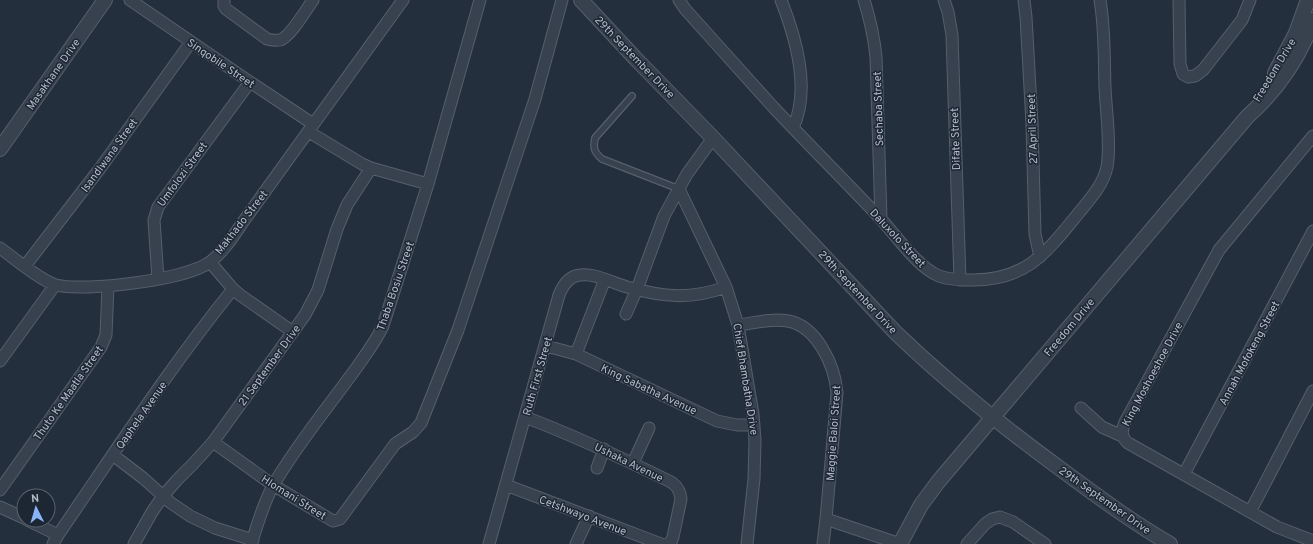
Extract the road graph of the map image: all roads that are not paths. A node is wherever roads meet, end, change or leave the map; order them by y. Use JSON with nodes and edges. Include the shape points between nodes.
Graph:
{"nodes":[{"id":1,"x":105,"y":0,"type":"edge"},
{"id":2,"x":130,"y":0,"type":"edge"},
{"id":3,"x":224,"y":0,"type":"edge"},
{"id":4,"x":313,"y":0,"type":"edge"},
{"id":5,"x":403,"y":0,"type":"edge"},
{"id":6,"x":480,"y":0,"type":"edge"},
{"id":7,"x":562,"y":0,"type":"edge"},
{"id":8,"x":582,"y":0,"type":"edge"},
{"id":9,"x":679,"y":0,"type":"edge"},
{"id":10,"x":782,"y":0,"type":"edge"},
{"id":11,"x":864,"y":0,"type":"edge"},
{"id":12,"x":944,"y":0,"type":"edge"},
{"id":13,"x":1024,"y":0,"type":"edge"},
{"id":14,"x":1100,"y":0,"type":"edge"},
{"id":15,"x":1179,"y":0,"type":"edge"},
{"id":16,"x":1250,"y":0,"type":"edge"},
{"id":17,"x":1308,"y":0,"type":"edge"},
{"id":18,"x":1310,"y":21,"type":"edge"},
{"id":19,"x":191,"y":42,"type":"junction"},
{"id":20,"x":250,"y":82,"type":"junction"},
{"id":21,"x":632,"y":96,"type":"dead end"},
{"id":22,"x":311,"y":128,"type":"junction"},
{"id":23,"x":794,"y":128,"type":"junction"},
{"id":24,"x":1313,"y":136,"type":"edge"},
{"id":25,"x":713,"y":138,"type":"junction"},
{"id":26,"x":0,"y":149,"type":"edge"},
{"id":27,"x":371,"y":168,"type":"junction"},
{"id":28,"x":428,"y":184,"type":"junction"},
{"id":29,"x":679,"y":189,"type":"junction"},
{"id":30,"x":881,"y":219,"type":"junction"},
{"id":31,"x":1313,"y":231,"type":"edge"},
{"id":32,"x":0,"y":248,"type":"edge"},
{"id":33,"x":1040,"y":257,"type":"junction"},
{"id":34,"x":210,"y":262,"type":"junction"},
{"id":35,"x":25,"y":266,"type":"junction"},
{"id":36,"x":158,"y":279,"type":"junction"},
{"id":37,"x":605,"y":279,"type":"junction"},
{"id":38,"x":960,"y":280,"type":"junction"},
{"id":39,"x":55,"y":285,"type":"junction"},
{"id":40,"x":108,"y":286,"type":"junction"},
{"id":41,"x":726,"y":287,"type":"junction"},
{"id":42,"x":233,"y":289,"type":"junction"},
{"id":43,"x":637,"y":289,"type":"junction"},
{"id":44,"x":626,"y":314,"type":"dead end"},
{"id":45,"x":738,"y":325,"type":"junction"},
{"id":46,"x":293,"y":332,"type":"junction"},
{"id":47,"x":546,"y":346,"type":"junction"},
{"id":48,"x":576,"y":354,"type":"junction"},
{"id":49,"x":0,"y":361,"type":"edge"},
{"id":50,"x":1313,"y":391,"type":"edge"},
{"id":51,"x":1081,"y":408,"type":"dead end"},
{"id":52,"x":525,"y":417,"type":"junction"},
{"id":53,"x":992,"y":418,"type":"junction"},
{"id":54,"x":754,"y":425,"type":"junction"},
{"id":55,"x":649,"y":428,"type":"dead end"},
{"id":56,"x":1122,"y":436,"type":"junction"},
{"id":57,"x":213,"y":442,"type":"junction"},
{"id":58,"x":604,"y":449,"type":"junction"},
{"id":59,"x":112,"y":455,"type":"junction"},
{"id":60,"x":633,"y":463,"type":"junction"},
{"id":61,"x":597,"y":468,"type":"dead end"},
{"id":62,"x":1184,"y":474,"type":"junction"},
{"id":63,"x":273,"y":485,"type":"junction"},
{"id":64,"x":506,"y":485,"type":"junction"},
{"id":65,"x":0,"y":490,"type":"edge"},
{"id":66,"x":163,"y":496,"type":"junction"},
{"id":67,"x":0,"y":507,"type":"edge"},
{"id":68,"x":1250,"y":512,"type":"junction"},
{"id":69,"x":16,"y":514,"type":"edge"},
{"id":70,"x":589,"y":516,"type":"junction"},
{"id":71,"x":826,"y":519,"type":"junction"},
{"id":72,"x":39,"y":528,"type":"edge"},
{"id":73,"x":55,"y":539,"type":"edge"},
{"id":74,"x":1313,"y":541,"type":"edge"},
{"id":75,"x":252,"y":542,"type":"edge"},
{"id":76,"x":134,"y":544,"type":"edge"},
{"id":77,"x":489,"y":544,"type":"edge"},
{"id":78,"x":576,"y":544,"type":"edge"},
{"id":79,"x":666,"y":544,"type":"edge"},
{"id":80,"x":747,"y":544,"type":"edge"},
{"id":81,"x":823,"y":544,"type":"edge"},
{"id":82,"x":900,"y":544,"type":"edge"},
{"id":83,"x":967,"y":544,"type":"edge"},
{"id":84,"x":1045,"y":544,"type":"edge"},
{"id":85,"x":1170,"y":544,"type":"edge"}],
"edges":[{"from":1,"to":26,"type":"street","name":"Masakhane Drive"},
{"from":2,"to":19,"type":"street","name":"Sinqobile Street"},
{"from":3,"to":4,"type":"street","via":[[226,10],[267,39],[281,40]]},
{"from":5,"to":22,"type":"street","name":"Makhado Street"},
{"from":6,"to":28,"type":"street","name":"Thaba Bosiu Street"},
{"from":7,"to":63,"type":"street","name":"Hlomani Street","via":[[535,99],[458,330],[420,423],[413,432],[395,444],[340,519],[333,521]]},
{"from":8,"to":25,"type":"street","name":"29th September Drive"},
{"from":9,"to":23,"type":"street","name":"Daluxolo Street"},
{"from":10,"to":23,"type":"street","via":[[795,38],[801,84],[800,109]]},
{"from":11,"to":30,"type":"street","name":"Sechaba Street","via":[[876,57]]},
{"from":12,"to":38,"type":"street","name":"Difate Street","via":[[952,35]]},
{"from":13,"to":33,"type":"street","name":"27 April Street","via":[[1032,109],[1035,234]]},
{"from":14,"to":33,"type":"street","name":"Daluxolo Street","via":[[1108,150],[1106,168],[1101,183],[1092,197],[1056,242]]},
{"from":15,"to":16,"type":"street","via":[[1180,64],[1188,77],[1195,76],[1203,70],[1242,20]]},
{"from":17,"to":18,"type":"street","name":"Freedom Drive"},
{"from":18,"to":53,"type":"street","name":"Freedom Drive","via":[[1304,42],[1288,69],[1262,103],[1246,117]]},
{"from":19,"to":20,"type":"street","name":"Sinqobile Street"},
{"from":19,"to":35,"type":"street","name":"Isandlwana Street","via":[[101,167]]},
{"from":20,"to":22,"type":"street","name":"Sinqobile Street"},
{"from":20,"to":36,"type":"street","name":"Umfolozi Street","via":[[155,213]]},
{"from":21,"to":29,"type":"lane","via":[[595,138],[595,154]]},
{"from":22,"to":27,"type":"street","name":"Sinqobile Street"},
{"from":22,"to":34,"type":"street","name":"Makhado Street","via":[[225,246]]},
{"from":23,"to":30,"type":"street","name":"Daluxolo Street"},
{"from":24,"to":56,"type":"street","name":"King Moshoeshoe Drive","via":[[1219,250],[1125,422]]},
{"from":25,"to":29,"type":"street"},
{"from":25,"to":53,"type":"street","name":"29th September Drive","via":[[895,332]]},
{"from":27,"to":28,"type":"street","name":"Sinqobile Street"},
{"from":27,"to":46,"type":"street","name":"21 September Drive","via":[[347,205],[318,290]]},
{"from":28,"to":63,"type":"street","name":"Thaba Bosiu Street","via":[[379,334]]},
{"from":29,"to":41,"type":"street","name":"Chief Bhambatha Drive"},
{"from":29,"to":43,"type":"street","via":[[661,223]]},
{"from":30,"to":38,"type":"street","name":"Daluxolo Street","via":[[916,260],[938,276]]},
{"from":31,"to":62,"type":"street","name":"Annah Mofokeng Street"},
{"from":32,"to":35,"type":"street","name":"Makhado Street"},
{"from":33,"to":38,"type":"street","name":"Daluxolo Street","via":[[1010,274]]},
{"from":34,"to":36,"type":"street","name":"Makhado Street","via":[[190,271]]},
{"from":34,"to":42,"type":"street"},
{"from":35,"to":39,"type":"street","name":"Makhado Street"},
{"from":36,"to":40,"type":"street","name":"Makhado Street"},
{"from":37,"to":43,"type":"street","name":"Ruth First Street"},
{"from":37,"to":47,"type":"street","name":"Ruth First Street","via":[[580,275],[567,281],[560,295]]},
{"from":37,"to":48,"type":"street"},
{"from":39,"to":40,"type":"street","name":"Makhado Street"},
{"from":39,"to":49,"type":"street"},
{"from":40,"to":65,"type":"street","name":"Thuto Ke Maatla Street","via":[[106,335],[101,347]]},
{"from":41,"to":43,"type":"street","via":[[705,294],[682,296]]},
{"from":41,"to":45,"type":"street","name":"Chief Bhambatha Drive"},
{"from":42,"to":46,"type":"street"},
{"from":42,"to":59,"type":"street","name":"Qaphela Avenue"},
{"from":43,"to":44,"type":"street"},
{"from":45,"to":54,"type":"street","name":"Chief Bhambatha Drive"},
{"from":45,"to":71,"type":"street","name":"Maggie Baloi Street","via":[[779,320],[794,322],[802,326],[818,342],[829,358],[837,393]]},
{"from":46,"to":57,"type":"street","name":"21 September Drive"},
{"from":47,"to":48,"type":"street","name":"King Sabatha Avenue"},
{"from":47,"to":52,"type":"street","name":"Ruth First Street"},
{"from":48,"to":54,"type":"street","name":"King Sabatha Avenue","via":[[717,420],[737,425]]},
{"from":50,"to":68,"type":"street"},
{"from":51,"to":56,"type":"street","via":[[1102,427]]},
{"from":52,"to":58,"type":"street","name":"Ushaka Avenue"},
{"from":52,"to":64,"type":"street","name":"Ruth First Street"},
{"from":53,"to":82,"type":"street","name":"Freedom Drive","via":[[930,493]]},
{"from":53,"to":85,"type":"street","name":"29th September Drive","via":[[1089,490]]},
{"from":54,"to":80,"type":"street","name":"Chief Bhambatha Drive","via":[[754,479]]},
{"from":55,"to":60,"type":"street"},
{"from":56,"to":62,"type":"street","name":"King Moshoeshoe Drive","via":[[1128,443]]},
{"from":57,"to":63,"type":"street","name":"Hlomani Street"},
{"from":57,"to":66,"type":"street","name":"21 September Drive"},
{"from":58,"to":60,"type":"street","name":"Ushaka Avenue"},
{"from":58,"to":61,"type":"street"},
{"from":59,"to":66,"type":"street"},
{"from":59,"to":73,"type":"street","name":"Qaphela Avenue"},
{"from":60,"to":79,"type":"street","name":"Ushaka Avenue","via":[[670,481],[679,490],[681,499],[673,537]]},
{"from":62,"to":68,"type":"street","name":"King Moshoeshoe Drive"},
{"from":63,"to":75,"type":"street","name":"Thaba Bosiu Street","via":[[263,506]]},
{"from":64,"to":70,"type":"street","name":"Cetshwayo Avenue"},
{"from":64,"to":77,"type":"street","name":"Ruth First Street"},
{"from":66,"to":75,"type":"street","via":[[203,523]]},
{"from":66,"to":76,"type":"street","name":"21 September Drive"},
{"from":67,"to":69,"type":"street"},
{"from":68,"to":74,"type":"street","name":"King Moshoeshoe Drive","via":[[1277,527]]},
{"from":70,"to":78,"type":"street"},
{"from":70,"to":79,"type":"street","name":"Cetshwayo Avenue"},
{"from":71,"to":81,"type":"street","name":"Maggie Baloi Street"},
{"from":71,"to":82,"type":"street"},
{"from":72,"to":73,"type":"street"},
{"from":83,"to":84,"type":"street","via":[[985,524],[1000,517],[1013,522]]}]}
